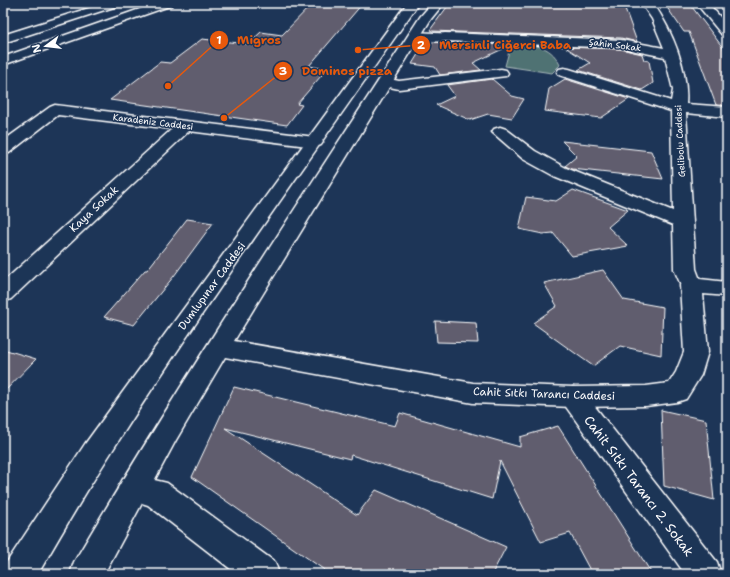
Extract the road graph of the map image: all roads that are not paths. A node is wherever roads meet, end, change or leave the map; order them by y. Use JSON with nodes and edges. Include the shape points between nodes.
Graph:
{"nodes":[{"id":1,"x":116,"y":3,"type":"edge"},
{"id":2,"x":143,"y":3,"type":"edge"},
{"id":3,"x":168,"y":3,"type":"edge"},
{"id":4,"x":413,"y":3,"type":"edge"},
{"id":5,"x":438,"y":3,"type":"edge"},
{"id":6,"x":647,"y":3,"type":"edge"},
{"id":7,"x":702,"y":3,"type":"edge"},
{"id":8,"x":727,"y":33,"type":"edge"},
{"id":9,"x":414,"y":36,"type":"junction"},
{"id":10,"x":3,"y":39,"type":"edge"},
{"id":11,"x":22,"y":43,"type":"junction"},
{"id":12,"x":3,"y":46,"type":"edge"},
{"id":13,"x":43,"y":47,"type":"junction"},
{"id":14,"x":3,"y":50,"type":"edge"},
{"id":15,"x":672,"y":54,"type":"junction"},
{"id":16,"x":3,"y":61,"type":"edge"},
{"id":17,"x":3,"y":67,"type":"edge"},
{"id":18,"x":564,"y":72,"type":"dead end"},
{"id":19,"x":501,"y":73,"type":"dead end"},
{"id":20,"x":385,"y":82,"type":"junction"},
{"id":21,"x":678,"y":108,"type":"junction"},
{"id":22,"x":727,"y":112,"type":"edge"},
{"id":23,"x":186,"y":125,"type":"junction"},
{"id":24,"x":500,"y":132,"type":"dead end"},
{"id":25,"x":315,"y":142,"type":"junction"},
{"id":26,"x":3,"y":149,"type":"edge"},
{"id":27,"x":684,"y":222,"type":"junction"},
{"id":28,"x":691,"y":285,"type":"junction"},
{"id":29,"x":727,"y":289,"type":"edge"},
{"id":30,"x":3,"y":294,"type":"edge"},
{"id":31,"x":218,"y":347,"type":"junction"},
{"id":32,"x":573,"y":397,"type":"junction"},
{"id":33,"x":133,"y":488,"type":"junction"},
{"id":34,"x":18,"y":574,"type":"edge"},
{"id":35,"x":86,"y":574,"type":"edge"},
{"id":36,"x":263,"y":574,"type":"edge"},
{"id":37,"x":705,"y":574,"type":"edge"}],
"edges":[{"from":1,"to":10,"type":"main road"},
{"from":2,"to":11,"type":"main road"},
{"from":3,"to":13,"type":"main road"},
{"from":4,"to":25,"type":"main road","name":"Dumlupınar Caddesi"},
{"from":5,"to":9,"type":"main road"},
{"from":6,"to":15,"type":"main road","name":"Gelibolu Caddesi","via":[[658,19]]},
{"from":7,"to":8,"type":"main road"},
{"from":9,"to":15,"type":"main road","name":"Şahin Sokak","via":[[593,42],[621,44]]},
{"from":9,"to":20,"type":"main road"},
{"from":11,"to":12,"type":"main road"},
{"from":11,"to":14,"type":"main road"},
{"from":13,"to":16,"type":"main road"},
{"from":13,"to":17,"type":"main road","via":[[32,56]]},
{"from":15,"to":21,"type":"main road","name":"Gelibolu Caddesi","via":[[680,90]]},
{"from":18,"to":21,"type":"main road"},
{"from":19,"to":20,"type":"main road","via":[[399,85]]},
{"from":20,"to":31,"type":"main road"},
{"from":21,"to":22,"type":"main road"},
{"from":21,"to":27,"type":"main road","name":"Gelibolu Caddesi"},
{"from":23,"to":25,"type":"main road","name":"Karadeniz Caddesi"},
{"from":23,"to":26,"type":"main road","name":"Karadeniz Caddesi","via":[[55,110]]},
{"from":23,"to":30,"type":"main road","name":"Kaya Sokak"},
{"from":24,"to":27,"type":"main road","via":[[529,155],[560,172]]},
{"from":25,"to":34,"type":"main road","name":"Dumlupınar Caddesi","via":[[174,338],[94,455]]},
{"from":27,"to":28,"type":"main road","name":"Gelibolu Caddesi","via":[[685,269]]},
{"from":28,"to":29,"type":"main road"},
{"from":28,"to":32,"type":"main road","name":"Cahit Sıtkı Tarancı Caddesi","via":[[696,352],[678,392],[646,396]]},
{"from":31,"to":32,"type":"main road","name":"Cahit Sıtkı Tarancı Caddesi","via":[[474,393]]},
{"from":31,"to":33,"type":"main road"},
{"from":32,"to":37,"type":"main road","name":"Cahit Sıtkı Tarancı 2. Sokak"},
{"from":33,"to":35,"type":"main road"},
{"from":33,"to":36,"type":"main road","via":[[156,493]]}]}
